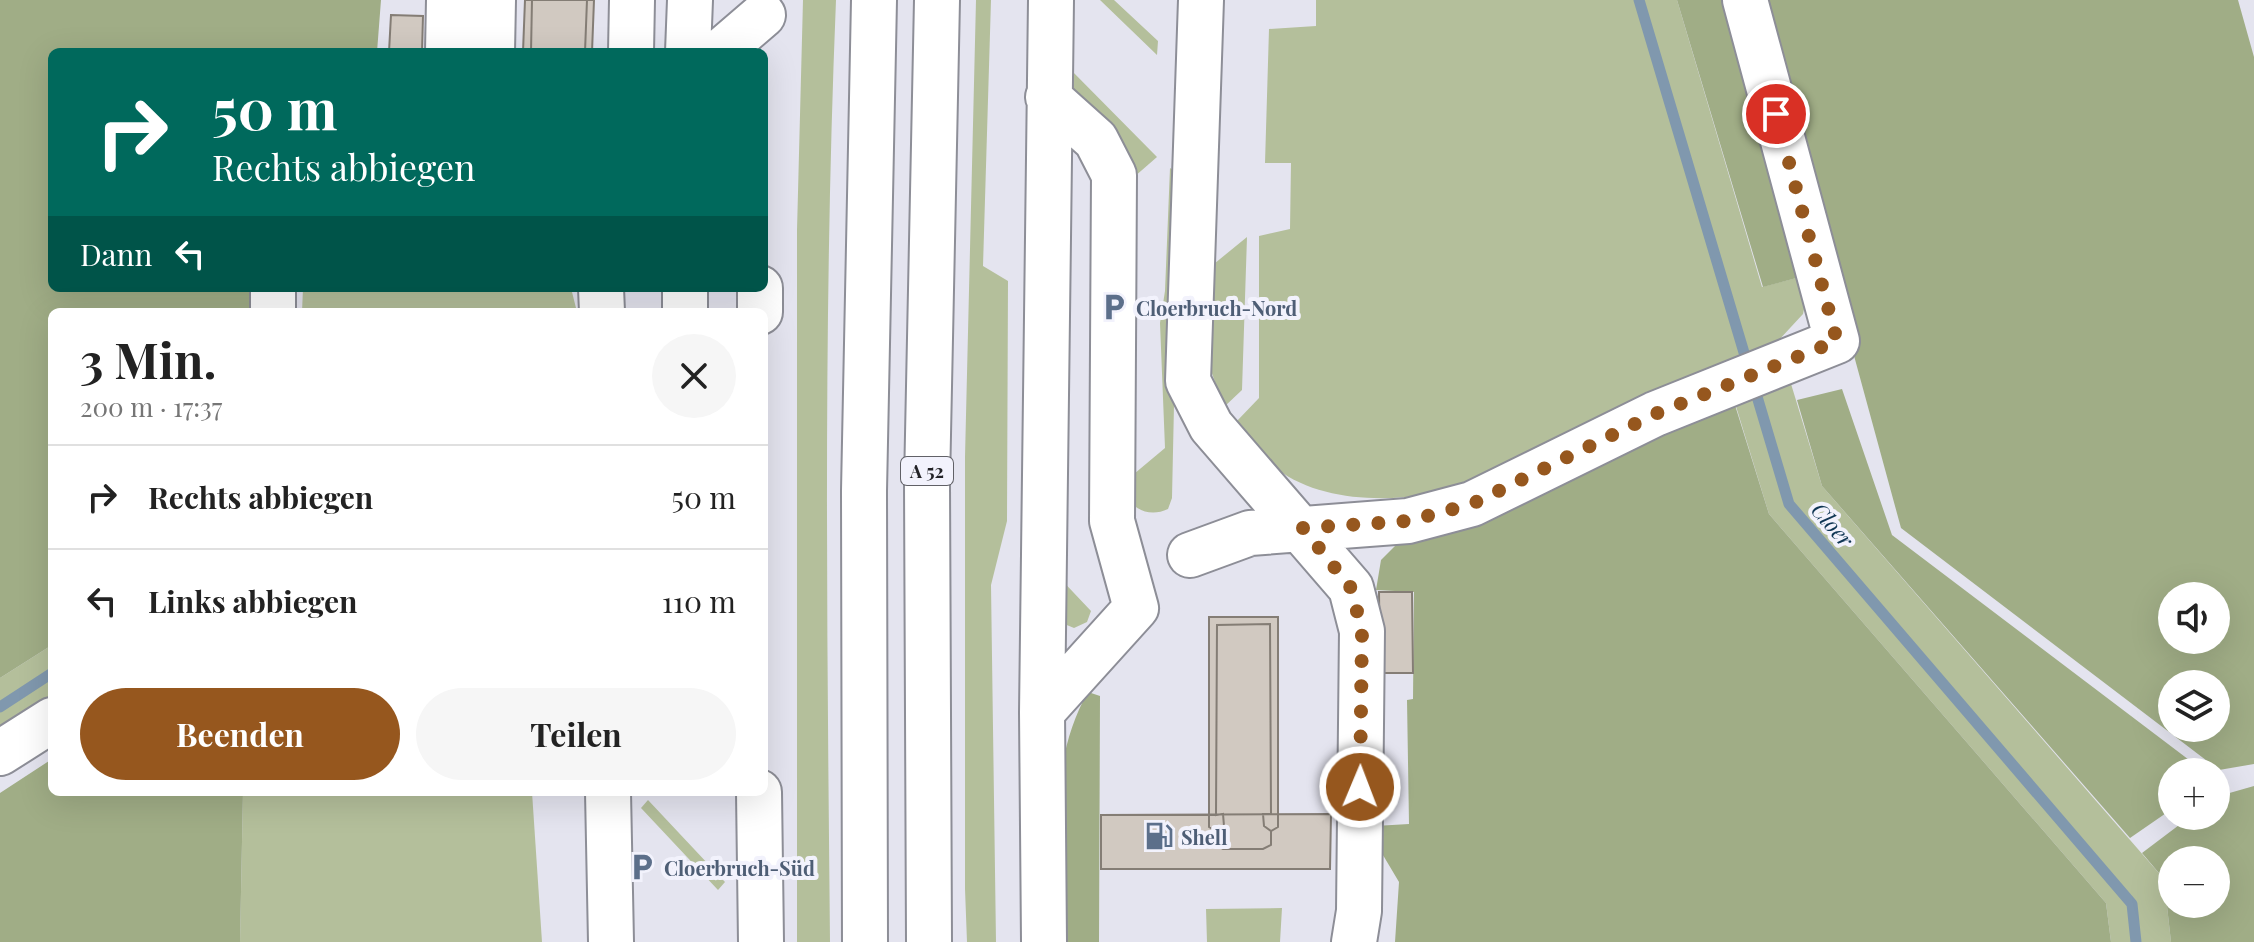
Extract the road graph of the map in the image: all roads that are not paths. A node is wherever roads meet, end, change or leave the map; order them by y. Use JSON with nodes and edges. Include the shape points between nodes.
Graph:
{"nodes":[{"id":1,"x":449,"y":0,"type":"edge"},
{"id":2,"x":493,"y":0,"type":"edge"},
{"id":3,"x":632,"y":0,"type":"edge"},
{"id":4,"x":690,"y":0,"type":"edge"},
{"id":5,"x":874,"y":0,"type":"edge"},
{"id":6,"x":937,"y":0,"type":"edge"},
{"id":7,"x":1051,"y":0,"type":"edge"},
{"id":8,"x":1201,"y":0,"type":"edge"},
{"id":9,"x":1745,"y":0,"type":"edge"},
{"id":10,"x":763,"y":22,"type":"edge"},
{"id":11,"x":448,"y":48,"type":"edge"},
{"id":12,"x":492,"y":48,"type":"edge"},
{"id":13,"x":631,"y":48,"type":"edge"},
{"id":14,"x":688,"y":48,"type":"edge"},
{"id":15,"x":726,"y":48,"type":"edge"},
{"id":16,"x":1048,"y":97,"type":"junction"},
{"id":17,"x":1303,"y":528,"type":"junction"},
{"id":18,"x":1190,"y":555,"type":"dead end"},
{"id":19,"x":1042,"y":712,"type":"junction"},
{"id":20,"x":48,"y":723,"type":"edge"},
{"id":21,"x":0,"y":753,"type":"edge"},
{"id":22,"x":608,"y":796,"type":"edge"},
{"id":23,"x":759,"y":796,"type":"edge"},
{"id":24,"x":611,"y":942,"type":"edge"},
{"id":25,"x":761,"y":942,"type":"edge"},
{"id":26,"x":865,"y":942,"type":"edge"},
{"id":27,"x":929,"y":942,"type":"edge"},
{"id":28,"x":1044,"y":942,"type":"edge"},
{"id":29,"x":1354,"y":942,"type":"edge"}],
"edges":[{"from":1,"to":11,"type":"main road"},
{"from":2,"to":12,"type":"main road"},
{"from":3,"to":13,"type":"main road"},
{"from":4,"to":14,"type":"main road"},
{"from":5,"to":26,"type":"main road","via":[[864,491]]},
{"from":6,"to":27,"type":"main road","number":"A 52","via":[[927,483]]},
{"from":7,"to":16,"type":"main road"},
{"from":8,"to":17,"type":"main road","via":[[1188,381],[1211,426]]},
{"from":9,"to":17,"type":"main road","via":[[1837,341],[1655,414],[1472,504],[1408,521]]},
{"from":10,"to":15,"type":"main road"},
{"from":16,"to":19,"type":"main road"},
{"from":16,"to":19,"type":"main road","via":[[1096,140],[1114,175],[1112,521],[1136,608]]},
{"from":17,"to":18,"type":"main road","via":[[1250,533]]},
{"from":17,"to":29,"type":"main road","via":[[1351,588],[1362,631],[1359,911]]},
{"from":19,"to":28,"type":"main road"},
{"from":20,"to":21,"type":"main road"},
{"from":22,"to":24,"type":"main road"},
{"from":23,"to":25,"type":"main road"}]}
